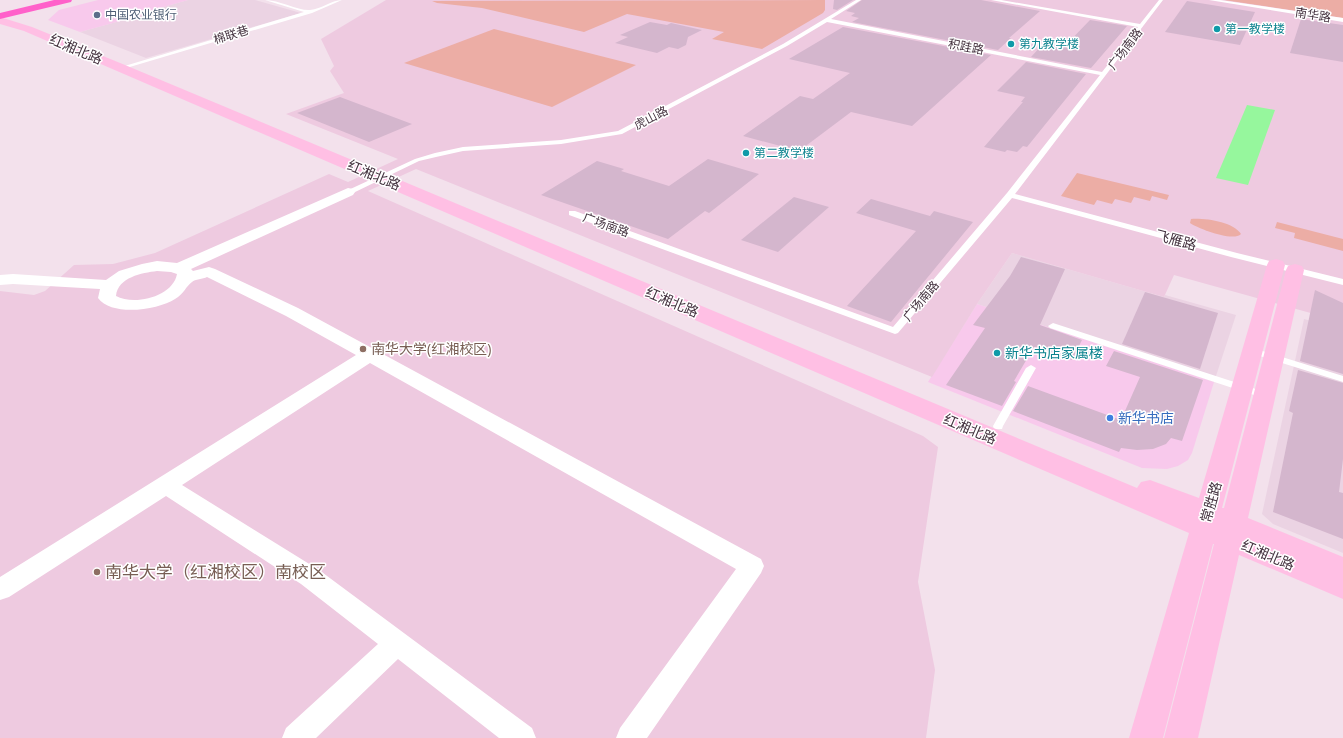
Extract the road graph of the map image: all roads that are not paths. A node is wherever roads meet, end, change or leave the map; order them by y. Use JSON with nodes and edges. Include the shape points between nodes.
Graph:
{"nodes":[{"id":1,"x":67,"y":0,"type":"edge"},
{"id":2,"x":267,"y":0,"type":"edge"},
{"id":3,"x":340,"y":0,"type":"edge"},
{"id":4,"x":859,"y":0,"type":"edge"},
{"id":5,"x":993,"y":0,"type":"edge"},
{"id":6,"x":1161,"y":0,"type":"edge"},
{"id":7,"x":1211,"y":0,"type":"edge"},
{"id":8,"x":53,"y":1,"type":"edge"},
{"id":9,"x":310,"y":12,"type":"junction"},
{"id":10,"x":1,"y":17,"type":"edge"},
{"id":11,"x":827,"y":20,"type":"junction"},
{"id":12,"x":1343,"y":20,"type":"edge"},
{"id":13,"x":1142,"y":26,"type":"junction"},
{"id":14,"x":28,"y":27,"type":"junction"},
{"id":15,"x":126,"y":66,"type":"junction"},
{"id":16,"x":1105,"y":74,"type":"junction"},
{"id":17,"x":348,"y":192,"type":"joint"},
{"id":18,"x":1010,"y":195,"type":"junction"},
{"id":19,"x":572,"y":213,"type":"dead end"},
{"id":20,"x":1285,"y":268,"type":"junction"},
{"id":21,"x":182,"y":273,"type":"junction"},
{"id":22,"x":0,"y":280,"type":"edge"},
{"id":23,"x":1343,"y":282,"type":"edge"},
{"id":24,"x":111,"y":285,"type":"junction"},
{"id":25,"x":1052,"y":326,"type":"dead end"},
{"id":26,"x":1263,"y":354,"type":"junction"},
{"id":27,"x":370,"y":355,"type":"junction"},
{"id":28,"x":1031,"y":368,"type":"dead end"},
{"id":29,"x":1343,"y":379,"type":"edge"},
{"id":30,"x":1253,"y":392,"type":"junction"},
{"id":31,"x":998,"y":426,"type":"junction"},
{"id":32,"x":166,"y":485,"type":"junction"},
{"id":33,"x":1206,"y":521,"type":"junction"},
{"id":34,"x":1231,"y":531,"type":"junction"},
{"id":35,"x":1343,"y":569,"type":"edge"},
{"id":36,"x":1343,"y":587,"type":"edge"},
{"id":37,"x":0,"y":590,"type":"edge"},
{"id":38,"x":397,"y":643,"type":"junction"},
{"id":39,"x":296,"y":738,"type":"edge"},
{"id":40,"x":522,"y":738,"type":"edge"},
{"id":41,"x":630,"y":738,"type":"edge"},
{"id":42,"x":1146,"y":738,"type":"edge"},
{"id":43,"x":1181,"y":738,"type":"edge"}],
"edges":[{"from":1,"to":8,"type":"highway"},
{"from":2,"to":9,"type":"lane"},
{"from":3,"to":9,"type":"lane","name":"棉联巷"},
{"from":4,"to":11,"type":"lane","name":"虎山路"},
{"from":5,"to":13,"type":"lane"},
{"from":6,"to":13,"type":"lane","name":"广场南路"},
{"from":7,"to":12,"type":"lane","name":"南华路"},
{"from":8,"to":10,"type":"highway"},
{"from":8,"to":14,"type":"highway","via":[[34,16]]},
{"from":9,"to":15,"type":"lane","name":"棉联巷"},
{"from":10,"to":14,"type":"main road","name":"红湘北路"},
{"from":11,"to":16,"type":"lane","name":"积跬路"},
{"from":11,"to":17,"type":"lane","name":"虎山路","via":[[620,133],[561,142],[463,149],[417,160]]},
{"from":13,"to":16,"type":"lane","name":"广场南路"},
{"from":14,"to":15,"type":"main road","name":"红湘北路"},
{"from":15,"to":31,"type":"main road","name":"红湘北路"},
{"from":15,"to":33,"type":"main road","name":"红湘北路"},
{"from":16,"to":18,"type":"lane","name":"广场南路"},
{"from":17,"to":21,"type":"street"},
{"from":18,"to":19,"type":"lane","name":"广场南路","via":[[895,331]]},
{"from":18,"to":20,"type":"lane","name":"飞雁路"},
{"from":20,"to":23,"type":"lane","name":"飞雁路"},
{"from":20,"to":26,"type":"main road","name":"常胜路"},
{"from":21,"to":24,"type":"street","via":[[170,266],[144,268],[120,278]]},
{"from":21,"to":24,"type":"street","via":[[180,287],[168,296],[143,304],[120,305],[112,302],[107,298],[107,291]]},
{"from":21,"to":27,"type":"street","via":[[209,272],[292,312]]},
{"from":22,"to":24,"type":"street"},
{"from":25,"to":30,"type":"lane"},
{"from":26,"to":29,"type":"lane"},
{"from":26,"to":30,"type":"main road","name":"常胜路"},
{"from":27,"to":32,"type":"street"},
{"from":27,"to":41,"type":"street","via":[[752,566]]},
{"from":28,"to":31,"type":"lane"},
{"from":30,"to":33,"type":"main road","name":"常胜路"},
{"from":30,"to":34,"type":"main road","name":"常胜路"},
{"from":31,"to":33,"type":"main road","name":"红湘北路"},
{"from":32,"to":37,"type":"street"},
{"from":32,"to":38,"type":"street","via":[[310,577]]},
{"from":33,"to":34,"type":"main road","name":"红湘北路"},
{"from":33,"to":42,"type":"main road","name":"常胜路"},
{"from":34,"to":35,"type":"main road","name":"红湘北路"},
{"from":34,"to":36,"type":"main road","name":"红湘北路"},
{"from":34,"to":43,"type":"main road","name":"常胜路"},
{"from":38,"to":39,"type":"street"},
{"from":38,"to":40,"type":"street"}]}
